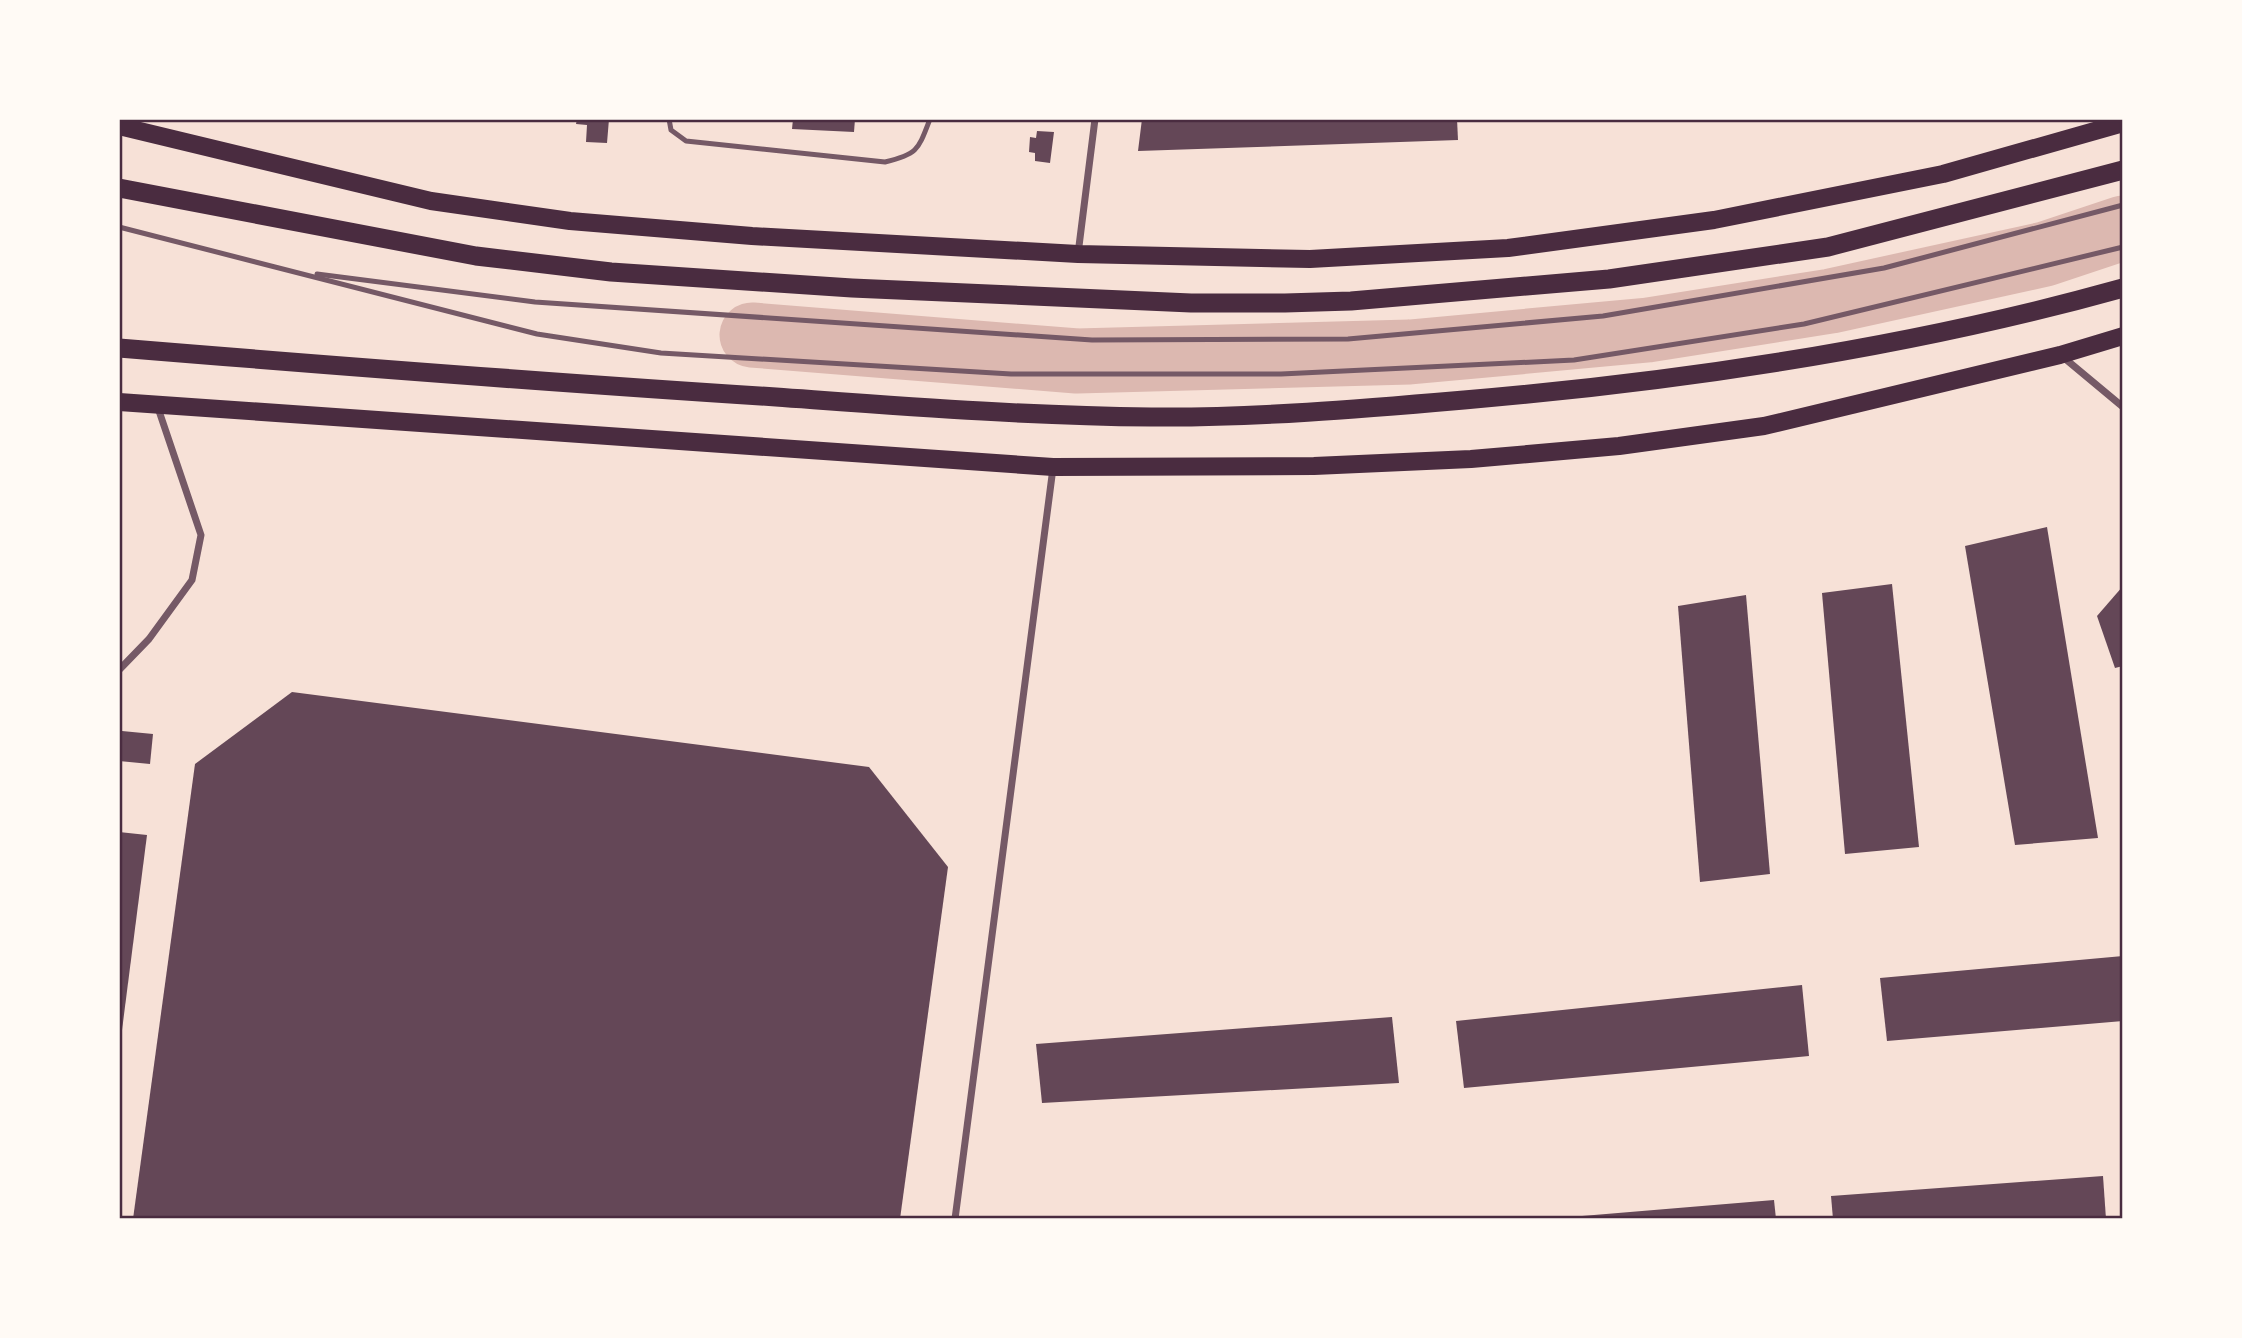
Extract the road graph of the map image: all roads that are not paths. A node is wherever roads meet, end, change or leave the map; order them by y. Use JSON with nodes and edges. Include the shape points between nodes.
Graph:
{"nodes":[{"id":1,"x":668,"y":119,"type":"edge"},
{"id":2,"x":930,"y":119,"type":"edge"},
{"id":3,"x":1095,"y":119,"type":"edge"},
{"id":4,"x":2123,"y":123,"type":"edge"},
{"id":5,"x":119,"y":126,"type":"edge"},
{"id":6,"x":2123,"y":170,"type":"edge"},
{"id":7,"x":119,"y":188,"type":"edge"},
{"id":8,"x":2123,"y":205,"type":"edge"},
{"id":9,"x":119,"y":227,"type":"edge"},
{"id":10,"x":2123,"y":247,"type":"edge"},
{"id":11,"x":1078,"y":254,"type":"junction"},
{"id":12,"x":293,"y":270,"type":"junction"},
{"id":13,"x":2123,"y":288,"type":"edge"},
{"id":14,"x":2123,"y":336,"type":"edge"},
{"id":15,"x":119,"y":348,"type":"edge"},
{"id":16,"x":2060,"y":355,"type":"junction"},
{"id":17,"x":119,"y":402,"type":"edge"},
{"id":18,"x":156,"y":405,"type":"junction"},
{"id":19,"x":2123,"y":407,"type":"edge"},
{"id":20,"x":1053,"y":467,"type":"junction"},
{"id":21,"x":119,"y":670,"type":"edge"},
{"id":22,"x":955,"y":1219,"type":"edge"}],
"edges":[{"from":1,"to":2,"type":"lane","via":[[671,130],[686,141],[885,162],[908,156],[920,145]]},
{"from":3,"to":11,"type":"street"},
{"from":4,"to":11,"type":"main road","via":[[1943,174],[1714,220],[1508,248],[1310,259]]},
{"from":5,"to":11,"type":"main road","via":[[431,201],[570,221]]},
{"from":6,"to":7,"type":"highway","via":[[1828,247],[1609,279],[1285,303],[866,289],[611,272],[475,256]]},
{"from":8,"to":12,"type":"lane","via":[[1884,268],[1603,316],[1348,339],[1065,338],[535,302]]},
{"from":9,"to":12,"type":"lane"},
{"from":10,"to":12,"type":"lane","via":[[1804,324],[1574,360],[1281,374],[1012,374],[661,353],[537,334]]},
{"from":13,"to":15,"type":"highway","via":[[1903,340],[1757,368],[1590,390],[1338,411],[1178,416],[903,406]]},
{"from":14,"to":16,"type":"main road"},
{"from":16,"to":19,"type":"street"},
{"from":16,"to":20,"type":"main road","via":[[1764,426],[1619,446],[1314,466]]},
{"from":17,"to":18,"type":"main road"},
{"from":18,"to":20,"type":"main road"},
{"from":18,"to":21,"type":"street","via":[[201,535],[192,580],[149,639]]},
{"from":20,"to":22,"type":"street"}]}
